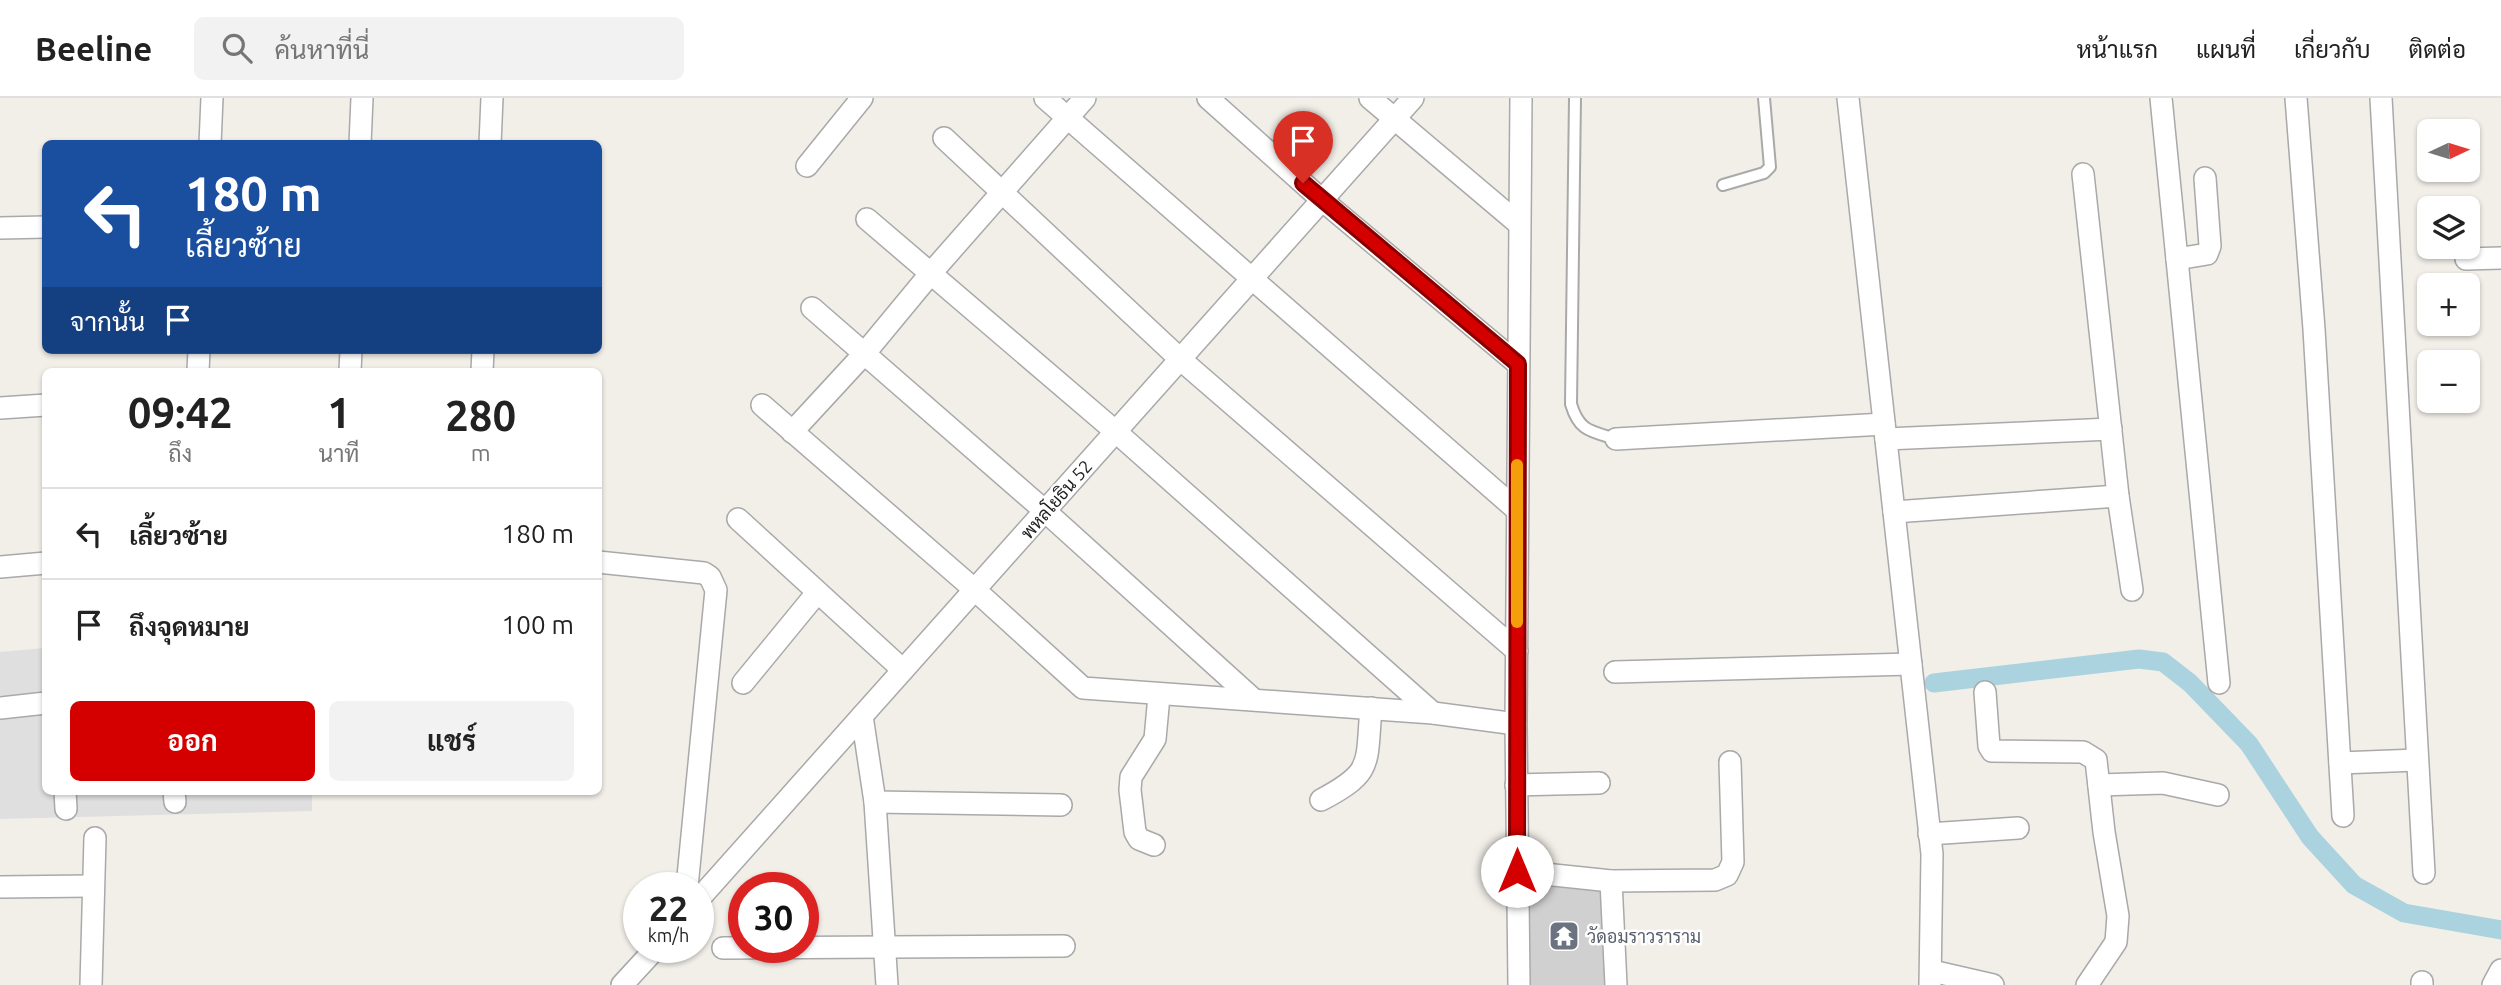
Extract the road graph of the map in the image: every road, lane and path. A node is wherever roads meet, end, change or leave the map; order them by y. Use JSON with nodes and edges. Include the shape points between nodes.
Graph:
{"nodes":[{"id":1,"x":212,"y":98,"type":"edge"},
{"id":2,"x":362,"y":98,"type":"edge"},
{"id":3,"x":492,"y":98,"type":"edge"},
{"id":4,"x":862,"y":98,"type":"edge"},
{"id":5,"x":1045,"y":98,"type":"edge"},
{"id":6,"x":1085,"y":98,"type":"edge"},
{"id":7,"x":1208,"y":98,"type":"edge"},
{"id":8,"x":1370,"y":98,"type":"edge"},
{"id":9,"x":1413,"y":98,"type":"edge"},
{"id":10,"x":1521,"y":98,"type":"edge"},
{"id":11,"x":1575,"y":98,"type":"edge"},
{"id":12,"x":1764,"y":98,"type":"edge"},
{"id":13,"x":1848,"y":98,"type":"edge"},
{"id":14,"x":2161,"y":98,"type":"edge"},
{"id":15,"x":2296,"y":98,"type":"edge"},
{"id":16,"x":2381,"y":98,"type":"edge"},
{"id":17,"x":1068,"y":118,"type":"junction"},
{"id":18,"x":1394,"y":119,"type":"junction"},
{"id":19,"x":944,"y":138,"type":"dead end"},
{"id":20,"x":210,"y":140,"type":"edge"},
{"id":21,"x":360,"y":140,"type":"edge"},
{"id":22,"x":490,"y":140,"type":"edge"},
{"id":23,"x":807,"y":166,"type":"dead end"},
{"id":24,"x":2083,"y":174,"type":"dead end"},
{"id":25,"x":2205,"y":178,"type":"dead end"},
{"id":26,"x":1724,"y":185,"type":"dead end"},
{"id":27,"x":1003,"y":190,"type":"junction"},
{"id":28,"x":1322,"y":200,"type":"junction"},
{"id":29,"x":867,"y":219,"type":"dead end"},
{"id":30,"x":1519,"y":224,"type":"junction"},
{"id":31,"x":0,"y":228,"type":"edge"},
{"id":32,"x":42,"y":228,"type":"edge"},
{"id":33,"x":2501,"y":258,"type":"edge"},
{"id":34,"x":2177,"y":259,"type":"junction"},
{"id":35,"x":2480,"y":259,"type":"edge"},
{"id":36,"x":931,"y":273,"type":"junction"},
{"id":37,"x":1251,"y":279,"type":"junction"},
{"id":38,"x":812,"y":308,"type":"dead end"},
{"id":39,"x":864,"y":354,"type":"junction"},
{"id":40,"x":1180,"y":359,"type":"junction"},
{"id":41,"x":1518,"y":364,"type":"junction"},
{"id":42,"x":42,"y":405,"type":"edge"},
{"id":43,"x":762,"y":405,"type":"dead end"},
{"id":44,"x":0,"y":408,"type":"edge"},
{"id":45,"x":2111,"y":429,"type":"junction"},
{"id":46,"x":1115,"y":431,"type":"junction"},
{"id":47,"x":792,"y":432,"type":"junction"},
{"id":48,"x":1885,"y":432,"type":"junction"},
{"id":49,"x":1616,"y":439,"type":"joint"},
{"id":50,"x":2118,"y":496,"type":"junction"},
{"id":51,"x":1517,"y":510,"type":"junction"},
{"id":52,"x":1045,"y":511,"type":"junction"},
{"id":53,"x":1894,"y":512,"type":"junction"},
{"id":54,"x":738,"y":519,"type":"dead end"},
{"id":55,"x":602,"y":562,"type":"edge"},
{"id":56,"x":42,"y":563,"type":"edge"},
{"id":57,"x":0,"y":567,"type":"edge"},
{"id":58,"x":975,"y":590,"type":"junction"},
{"id":59,"x":2132,"y":590,"type":"dead end"},
{"id":60,"x":816,"y":594,"type":"junction"},
{"id":61,"x":1517,"y":651,"type":"junction"},
{"id":62,"x":1911,"y":664,"type":"junction"},
{"id":63,"x":903,"y":670,"type":"junction"},
{"id":64,"x":1615,"y":672,"type":"dead end"},
{"id":65,"x":743,"y":683,"type":"dead end"},
{"id":66,"x":2219,"y":683,"type":"dead end"},
{"id":67,"x":1985,"y":692,"type":"dead end"},
{"id":68,"x":1159,"y":695,"type":"junction"},
{"id":69,"x":1253,"y":699,"type":"junction"},
{"id":70,"x":42,"y":703,"type":"edge"},
{"id":71,"x":0,"y":708,"type":"edge"},
{"id":72,"x":1371,"y":708,"type":"junction"},
{"id":73,"x":1433,"y":713,"type":"junction"},
{"id":74,"x":862,"y":716,"type":"junction"},
{"id":75,"x":1516,"y":724,"type":"junction"},
{"id":76,"x":2417,"y":760,"type":"junction"},
{"id":77,"x":1730,"y":762,"type":"dead end"},
{"id":78,"x":2340,"y":763,"type":"junction"},
{"id":79,"x":1599,"y":783,"type":"dead end"},
{"id":80,"x":1516,"y":785,"type":"junction"},
{"id":81,"x":2099,"y":785,"type":"junction"},
{"id":82,"x":2218,"y":795,"type":"dead end"},
{"id":83,"x":1321,"y":800,"type":"dead end"},
{"id":84,"x":875,"y":802,"type":"junction"},
{"id":85,"x":1062,"y":805,"type":"dead end"},
{"id":86,"x":2343,"y":816,"type":"dead end"},
{"id":87,"x":2018,"y":828,"type":"dead end"},
{"id":88,"x":1929,"y":834,"type":"junction"},
{"id":89,"x":94,"y":838,"type":"dead end"},
{"id":90,"x":1154,"y":845,"type":"dead end"},
{"id":91,"x":1517,"y":871,"type":"junction"},
{"id":92,"x":688,"y":872,"type":"edge"},
{"id":93,"x":2424,"y":873,"type":"dead end"},
{"id":94,"x":1611,"y":881,"type":"junction"},
{"id":95,"x":714,"y":882,"type":"edge"},
{"id":96,"x":93,"y":886,"type":"junction"},
{"id":97,"x":0,"y":887,"type":"edge"},
{"id":98,"x":1064,"y":946,"type":"dead end"},
{"id":99,"x":885,"y":947,"type":"junction"},
{"id":100,"x":723,"y":948,"type":"dead end"},
{"id":101,"x":642,"y":963,"type":"edge"},
{"id":102,"x":2501,"y":970,"type":"edge"},
{"id":103,"x":1931,"y":978,"type":"edge"},
{"id":104,"x":91,"y":985,"type":"edge"},
{"id":105,"x":622,"y":985,"type":"edge"},
{"id":106,"x":887,"y":985,"type":"edge"},
{"id":107,"x":1519,"y":985,"type":"edge"},
{"id":108,"x":1616,"y":985,"type":"edge"},
{"id":109,"x":1993,"y":985,"type":"edge"},
{"id":110,"x":2087,"y":985,"type":"edge"},
{"id":111,"x":2493,"y":985,"type":"edge"}],
"edges":[{"from":1,"to":20,"type":"street"},
{"from":2,"to":21,"type":"street"},
{"from":3,"to":22,"type":"street"},
{"from":4,"to":23,"type":"street"},
{"from":5,"to":17,"type":"street"},
{"from":6,"to":17,"type":"street"},
{"from":7,"to":28,"type":"street"},
{"from":8,"to":18,"type":"street"},
{"from":9,"to":18,"type":"street","name":"พหลโยธิน 52"},
{"from":10,"to":30,"type":"street"},
{"from":11,"to":49,"type":"lane","via":[[1572,404],[1576,421],[1588,431]]},
{"from":12,"to":26,"type":"lane","via":[[1770,167]]},
{"from":13,"to":48,"type":"street"},
{"from":14,"to":34,"type":"street"},
{"from":15,"to":78,"type":"street"},
{"from":16,"to":76,"type":"street"},
{"from":17,"to":27,"type":"street"},
{"from":17,"to":37,"type":"street"},
{"from":18,"to":28,"type":"street","name":"พหลโยธิน 52"},
{"from":18,"to":30,"type":"street"},
{"from":19,"to":27,"type":"street"},
{"from":24,"to":45,"type":"street"},
{"from":25,"to":34,"type":"street","via":[[2210,246],[2200,257]]},
{"from":27,"to":36,"type":"street"},
{"from":27,"to":40,"type":"street"},
{"from":28,"to":37,"type":"street","name":"พหลโยธิน 52"},
{"from":28,"to":41,"type":"street"},
{"from":29,"to":36,"type":"street"},
{"from":30,"to":41,"type":"street"},
{"from":31,"to":32,"type":"street"},
{"from":33,"to":35,"type":"street"},
{"from":34,"to":66,"type":"street"},
{"from":36,"to":39,"type":"street"},
{"from":36,"to":46,"type":"street"},
{"from":37,"to":40,"type":"street","name":"พหลโยธิน 52"},
{"from":37,"to":51,"type":"street"},
{"from":38,"to":39,"type":"street"},
{"from":39,"to":47,"type":"street"},
{"from":39,"to":52,"type":"street"},
{"from":40,"to":46,"type":"street","name":"พหลโยธิน 52"},
{"from":40,"to":61,"type":"street"},
{"from":41,"to":51,"type":"street"},
{"from":42,"to":44,"type":"street"},
{"from":43,"to":47,"type":"street"},
{"from":45,"to":48,"type":"street"},
{"from":45,"to":50,"type":"street"},
{"from":46,"to":52,"type":"street","name":"พหลโยธิน 52"},
{"from":46,"to":73,"type":"street"},
{"from":47,"to":58,"type":"street"},
{"from":48,"to":49,"type":"street"},
{"from":48,"to":53,"type":"street"},
{"from":50,"to":53,"type":"street"},
{"from":50,"to":59,"type":"street"},
{"from":51,"to":61,"type":"street"},
{"from":52,"to":58,"type":"street","name":"พหลโยธิน 52"},
{"from":52,"to":69,"type":"street"},
{"from":53,"to":62,"type":"street"},
{"from":54,"to":60,"type":"street"},
{"from":55,"to":92,"type":"street","via":[[704,573],[716,590]]},
{"from":56,"to":57,"type":"street"},
{"from":58,"to":63,"type":"street","name":"พหลโยธิน 52"},
{"from":58,"to":68,"type":"street","via":[[1083,688]]},
{"from":60,"to":63,"type":"street"},
{"from":60,"to":65,"type":"street"},
{"from":61,"to":75,"type":"street"},
{"from":62,"to":64,"type":"street"},
{"from":62,"to":88,"type":"street"},
{"from":63,"to":74,"type":"street","name":"พหลโยธิน 52"},
{"from":67,"to":81,"type":"street","via":[[1992,751],[2090,754],[2096,760]]},
{"from":68,"to":69,"type":"street"},
{"from":68,"to":90,"type":"street","via":[[1155,739],[1131,777],[1130,790],[1135,832],[1139,839]]},
{"from":69,"to":72,"type":"street"},
{"from":70,"to":71,"type":"street"},
{"from":72,"to":73,"type":"street"},
{"from":72,"to":83,"type":"street","via":[[1361,775]]},
{"from":73,"to":75,"type":"street"},
{"from":74,"to":84,"type":"street"},
{"from":74,"to":95,"type":"street","name":"พหลโยธิน 52"},
{"from":75,"to":80,"type":"street"},
{"from":76,"to":78,"type":"street"},
{"from":76,"to":93,"type":"street"},
{"from":77,"to":94,"type":"street","via":[[1733,862],[1727,875],[1715,880]]},
{"from":78,"to":86,"type":"street"},
{"from":79,"to":80,"type":"street"},
{"from":80,"to":91,"type":"street"},
{"from":81,"to":82,"type":"street","via":[[2163,783]]},
{"from":81,"to":110,"type":"street","via":[[2118,916],[2116,942]]},
{"from":84,"to":85,"type":"street"},
{"from":84,"to":99,"type":"street"},
{"from":87,"to":88,"type":"street"},
{"from":88,"to":103,"type":"street"},
{"from":89,"to":96,"type":"street"},
{"from":91,"to":94,"type":"street"},
{"from":91,"to":107,"type":"street"},
{"from":94,"to":108,"type":"street"},
{"from":96,"to":97,"type":"street"},
{"from":96,"to":104,"type":"street"},
{"from":98,"to":99,"type":"street"},
{"from":99,"to":100,"type":"street"},
{"from":99,"to":106,"type":"street"},
{"from":101,"to":105,"type":"street"},
{"from":102,"to":111,"type":"street"},
{"from":103,"to":109,"type":"street"}]}
